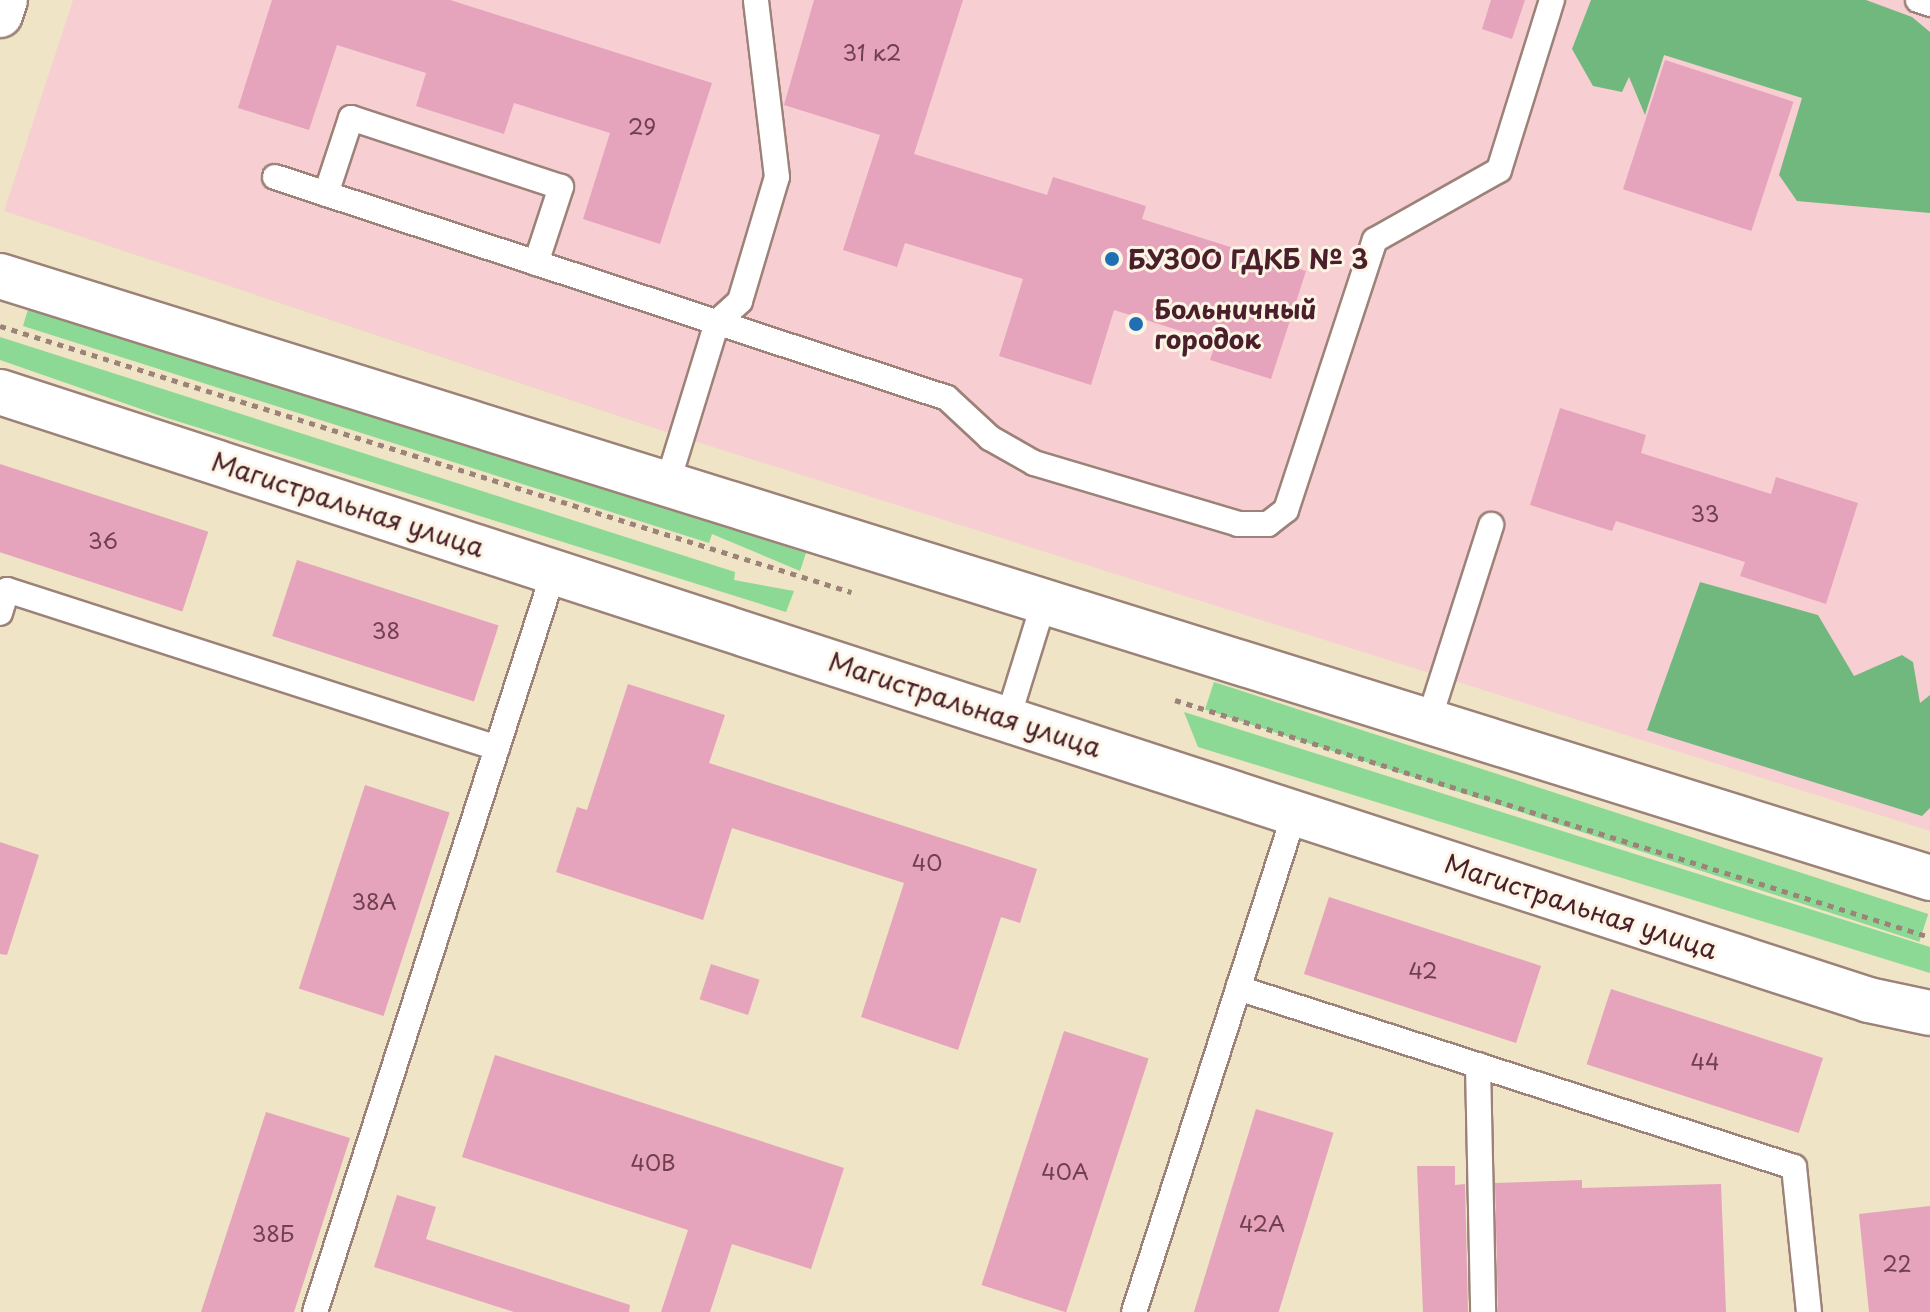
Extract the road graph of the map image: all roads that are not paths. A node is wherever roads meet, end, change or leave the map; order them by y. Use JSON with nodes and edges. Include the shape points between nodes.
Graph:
{"nodes":[{"id":1,"x":5,"y":0,"type":"edge"},
{"id":2,"x":756,"y":0,"type":"edge"},
{"id":3,"x":1552,"y":0,"type":"edge"},
{"id":4,"x":1918,"y":0,"type":"edge"},
{"id":5,"x":1930,"y":4,"type":"edge"},
{"id":6,"x":0,"y":15,"type":"edge"},
{"id":7,"x":275,"y":177,"type":"dead end"},
{"id":8,"x":326,"y":194,"type":"junction"},
{"id":9,"x":536,"y":263,"type":"junction"},
{"id":10,"x":0,"y":276,"type":"edge"},
{"id":11,"x":717,"y":322,"type":"junction"},
{"id":12,"x":0,"y":392,"type":"edge"},
{"id":13,"x":666,"y":488,"type":"junction"},
{"id":14,"x":1491,"y":525,"type":"dead end"},
{"id":15,"x":554,"y":571,"type":"junction"},
{"id":16,"x":1044,"y":602,"type":"junction"},
{"id":17,"x":0,"y":613,"type":"edge"},
{"id":18,"x":1008,"y":718,"type":"junction"},
{"id":19,"x":1428,"y":723,"type":"junction"},
{"id":20,"x":497,"y":748,"type":"junction"},
{"id":21,"x":1295,"y":812,"type":"junction"},
{"id":22,"x":1930,"y":878,"type":"edge"},
{"id":23,"x":1238,"y":988,"type":"junction"},
{"id":24,"x":1930,"y":1013,"type":"edge"},
{"id":25,"x":1478,"y":1065,"type":"junction"},
{"id":26,"x":315,"y":1312,"type":"edge"},
{"id":27,"x":1134,"y":1312,"type":"edge"},
{"id":28,"x":1483,"y":1312,"type":"edge"},
{"id":29,"x":1809,"y":1312,"type":"edge"}],
"edges":[{"from":1,"to":6,"type":"street"},
{"from":2,"to":11,"type":"lane","via":[[777,177],[740,301]]},
{"from":3,"to":11,"type":"lane","via":[[1499,170],[1375,240],[1286,510],[1268,524],[1238,524],[1034,463],[990,438],[947,398]]},
{"from":4,"to":5,"type":"lane"},
{"from":7,"to":8,"type":"lane"},
{"from":8,"to":9,"type":"lane"},
{"from":8,"to":9,"type":"lane","via":[[351,118],[561,187]]},
{"from":9,"to":11,"type":"lane"},
{"from":10,"to":13,"type":"street"},
{"from":11,"to":13,"type":"lane"},
{"from":12,"to":15,"type":"street","name":"Магистральная улица"},
{"from":13,"to":16,"type":"street"},
{"from":14,"to":19,"type":"lane"},
{"from":15,"to":18,"type":"street","name":"Магистральная улица"},
{"from":15,"to":20,"type":"lane"},
{"from":16,"to":18,"type":"lane"},
{"from":16,"to":19,"type":"street"},
{"from":17,"to":20,"type":"lane","via":[[7,590]]},
{"from":18,"to":21,"type":"street","name":"Магистральная улица"},
{"from":19,"to":22,"type":"street"},
{"from":20,"to":26,"type":"lane"},
{"from":21,"to":23,"type":"lane"},
{"from":21,"to":24,"type":"street","name":"Магистральная улица","via":[[1869,1000]]},
{"from":23,"to":25,"type":"lane"},
{"from":23,"to":27,"type":"lane"},
{"from":25,"to":28,"type":"lane"},
{"from":25,"to":29,"type":"lane","via":[[1794,1167]]}]}
